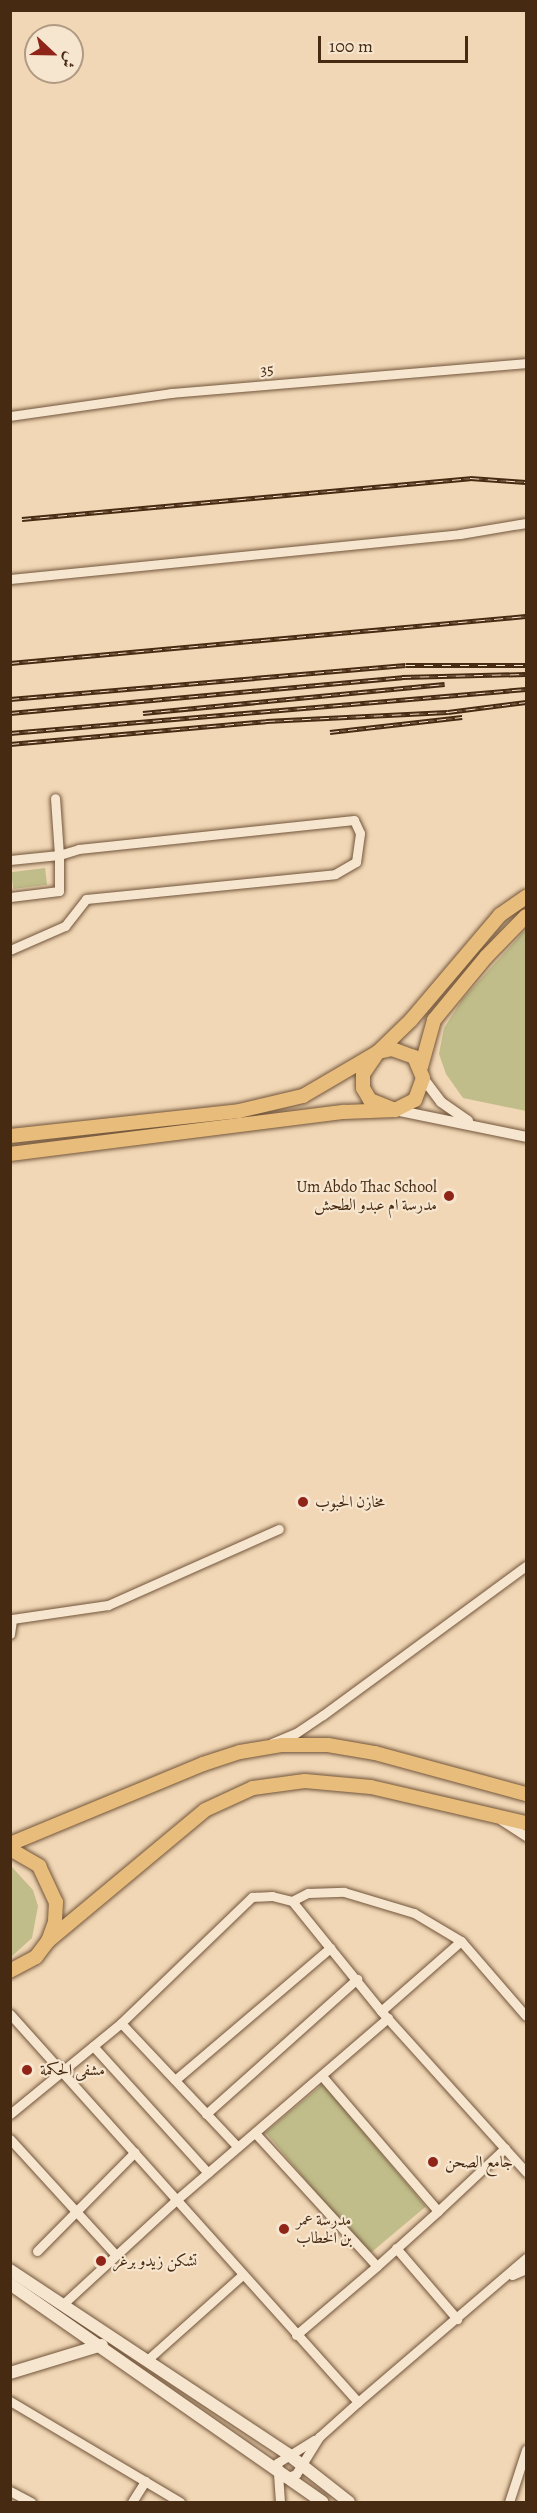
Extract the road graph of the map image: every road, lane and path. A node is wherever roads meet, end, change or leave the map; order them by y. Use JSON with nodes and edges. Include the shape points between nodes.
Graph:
{"nodes":[{"id":1,"x":526,"y":363,"type":"edge"},
{"id":2,"x":10,"y":416,"type":"edge"},
{"id":3,"x":526,"y":523,"type":"edge"},
{"id":4,"x":10,"y":579,"type":"edge"},
{"id":5,"x":55,"y":798,"type":"dead end"},
{"id":6,"x":59,"y":855,"type":"junction"},
{"id":7,"x":10,"y":860,"type":"edge"},
{"id":8,"x":10,"y":897,"type":"edge"},
{"id":9,"x":526,"y":897,"type":"edge"},
{"id":10,"x":526,"y":916,"type":"edge"},
{"id":11,"x":10,"y":950,"type":"edge"},
{"id":12,"x":378,"y":1052,"type":"junction"},
{"id":13,"x":422,"y":1072,"type":"junction"},
{"id":14,"x":395,"y":1110,"type":"junction"},
{"id":15,"x":473,"y":1124,"type":"junction"},
{"id":16,"x":10,"y":1136,"type":"edge"},
{"id":17,"x":526,"y":1137,"type":"edge"},
{"id":18,"x":10,"y":1154,"type":"edge"},
{"id":19,"x":279,"y":1529,"type":"dead end"},
{"id":20,"x":526,"y":1566,"type":"edge"},
{"id":21,"x":10,"y":1634,"type":"edge"},
{"id":22,"x":259,"y":1748,"type":"junction"},
{"id":23,"x":526,"y":1794,"type":"edge"},
{"id":24,"x":491,"y":1814,"type":"junction"},
{"id":25,"x":526,"y":1823,"type":"edge"},
{"id":26,"x":526,"y":1836,"type":"edge"},
{"id":27,"x":10,"y":1846,"type":"edge"},
{"id":28,"x":292,"y":1902,"type":"junction"},
{"id":29,"x":48,"y":1941,"type":"junction"},
{"id":30,"x":461,"y":1941,"type":"junction"},
{"id":31,"x":330,"y":1948,"type":"junction"},
{"id":32,"x":13,"y":1972,"type":"edge"},
{"id":33,"x":357,"y":1979,"type":"junction"},
{"id":34,"x":10,"y":2014,"type":"edge"},
{"id":35,"x":385,"y":2014,"type":"junction"},
{"id":36,"x":526,"y":2016,"type":"edge"},
{"id":37,"x":122,"y":2023,"type":"junction"},
{"id":38,"x":93,"y":2046,"type":"junction"},
{"id":39,"x":61,"y":2072,"type":"junction"},
{"id":40,"x":321,"y":2076,"type":"junction"},
{"id":41,"x":175,"y":2080,"type":"junction"},
{"id":42,"x":10,"y":2114,"type":"edge"},
{"id":43,"x":206,"y":2114,"type":"junction"},
{"id":44,"x":255,"y":2133,"type":"junction"},
{"id":45,"x":10,"y":2139,"type":"edge"},
{"id":46,"x":238,"y":2147,"type":"junction"},
{"id":47,"x":505,"y":2148,"type":"junction"},
{"id":48,"x":135,"y":2152,"type":"junction"},
{"id":49,"x":526,"y":2172,"type":"edge"},
{"id":50,"x":208,"y":2173,"type":"junction"},
{"id":51,"x":175,"y":2201,"type":"junction"},
{"id":52,"x":76,"y":2211,"type":"junction"},
{"id":53,"x":438,"y":2211,"type":"junction"},
{"id":54,"x":396,"y":2248,"type":"junction"},
{"id":55,"x":37,"y":2251,"type":"dead end"},
{"id":56,"x":116,"y":2255,"type":"junction"},
{"id":57,"x":526,"y":2258,"type":"edge"},
{"id":58,"x":376,"y":2266,"type":"junction"},
{"id":59,"x":526,"y":2269,"type":"edge"},
{"id":60,"x":10,"y":2270,"type":"edge"},
{"id":61,"x":241,"y":2276,"type":"junction"},
{"id":62,"x":507,"y":2277,"type":"junction"},
{"id":63,"x":10,"y":2284,"type":"edge"},
{"id":64,"x":62,"y":2305,"type":"junction"},
{"id":65,"x":457,"y":2319,"type":"junction"},
{"id":66,"x":296,"y":2335,"type":"junction"},
{"id":67,"x":102,"y":2345,"type":"junction"},
{"id":68,"x":146,"y":2361,"type":"junction"},
{"id":69,"x":10,"y":2373,"type":"edge"},
{"id":70,"x":10,"y":2401,"type":"edge"},
{"id":71,"x":358,"y":2402,"type":"junction"},
{"id":72,"x":319,"y":2438,"type":"junction"},
{"id":73,"x":526,"y":2450,"type":"edge"},
{"id":74,"x":289,"y":2455,"type":"junction"},
{"id":75,"x":301,"y":2464,"type":"junction"},
{"id":76,"x":280,"y":2475,"type":"junction"},
{"id":77,"x":145,"y":2481,"type":"junction"},
{"id":78,"x":10,"y":2491,"type":"edge"},
{"id":79,"x":31,"y":2502,"type":"edge"},
{"id":80,"x":132,"y":2502,"type":"edge"},
{"id":81,"x":180,"y":2502,"type":"edge"},
{"id":82,"x":280,"y":2502,"type":"edge"},
{"id":83,"x":323,"y":2502,"type":"edge"},
{"id":84,"x":349,"y":2502,"type":"edge"},
{"id":85,"x":509,"y":2502,"type":"edge"}],
"edges":[{"from":1,"to":2,"type":"street","name":"35","via":[[171,393]]},
{"from":3,"to":4,"type":"street","via":[[425,538]]},
{"from":5,"to":6,"type":"street"},
{"from":6,"to":7,"type":"street"},
{"from":6,"to":8,"type":"street","via":[[59,891]]},
{"from":6,"to":11,"type":"street","via":[[79,849],[354,820],[360,833],[356,862],[335,874],[86,899],[65,926]]},
{"from":9,"to":12,"type":"main road","via":[[500,915],[411,1020]]},
{"from":10,"to":13,"type":"main road","via":[[434,1020]]},
{"from":12,"to":13,"type":"main road","via":[[404,1051]]},
{"from":12,"to":14,"type":"main road","via":[[367,1063],[363,1088],[379,1107]]},
{"from":12,"to":16,"type":"main road","via":[[303,1096],[250,1109]]},
{"from":13,"to":14,"type":"main road","via":[[415,1100]]},
{"from":13,"to":15,"type":"street","via":[[441,1102]]},
{"from":14,"to":15,"type":"street"},
{"from":14,"to":18,"type":"main road","via":[[344,1112]]},
{"from":15,"to":17,"type":"street"},
{"from":19,"to":21,"type":"street","via":[[108,1605],[12,1619]]},
{"from":20,"to":22,"type":"street","via":[[314,1721]]},
{"from":22,"to":23,"type":"main road","via":[[305,1744],[351,1748]]},
{"from":22,"to":27,"type":"main road","via":[[222,1757],[116,1797]]},
{"from":24,"to":25,"type":"main road"},
{"from":24,"to":26,"type":"street"},
{"from":24,"to":29,"type":"main road","via":[[371,1787],[305,1781],[253,1788],[205,1810]]},
{"from":27,"to":29,"type":"main road","via":[[39,1866],[50,1883],[55,1922]]},
{"from":28,"to":30,"type":"street","via":[[308,1893],[345,1892],[414,1912]]},
{"from":28,"to":31,"type":"street"},
{"from":28,"to":37,"type":"street","via":[[272,1896],[252,1897]]},
{"from":29,"to":32,"type":"main road","via":[[36,1957]]},
{"from":30,"to":35,"type":"street"},
{"from":30,"to":36,"type":"street"},
{"from":31,"to":33,"type":"street"},
{"from":31,"to":41,"type":"street"},
{"from":33,"to":35,"type":"street"},
{"from":33,"to":43,"type":"street"},
{"from":34,"to":39,"type":"street"},
{"from":35,"to":40,"type":"street"},
{"from":35,"to":47,"type":"street"},
{"from":37,"to":38,"type":"street"},
{"from":37,"to":41,"type":"street"},
{"from":38,"to":39,"type":"street"},
{"from":38,"to":50,"type":"street"},
{"from":39,"to":42,"type":"street"},
{"from":39,"to":48,"type":"street"},
{"from":40,"to":44,"type":"street"},
{"from":40,"to":53,"type":"street"},
{"from":41,"to":43,"type":"street"},
{"from":43,"to":46,"type":"street"},
{"from":44,"to":46,"type":"street"},
{"from":44,"to":58,"type":"street"},
{"from":45,"to":52,"type":"street"},
{"from":46,"to":50,"type":"street"},
{"from":47,"to":49,"type":"street"},
{"from":47,"to":53,"type":"street"},
{"from":48,"to":51,"type":"street"},
{"from":48,"to":52,"type":"street"},
{"from":50,"to":51,"type":"street"},
{"from":51,"to":56,"type":"street"},
{"from":51,"to":61,"type":"street"},
{"from":52,"to":55,"type":"street"},
{"from":52,"to":56,"type":"street"},
{"from":53,"to":54,"type":"street"},
{"from":54,"to":58,"type":"street"},
{"from":54,"to":65,"type":"street"},
{"from":56,"to":64,"type":"street"},
{"from":57,"to":62,"type":"street"},
{"from":58,"to":66,"type":"street"},
{"from":59,"to":62,"type":"street"},
{"from":60,"to":64,"type":"main road"},
{"from":61,"to":66,"type":"street"},
{"from":61,"to":68,"type":"street"},
{"from":62,"to":65,"type":"street"},
{"from":63,"to":67,"type":"main road"},
{"from":64,"to":68,"type":"main road"},
{"from":65,"to":71,"type":"street"},
{"from":66,"to":71,"type":"street"},
{"from":67,"to":69,"type":"main road"},
{"from":67,"to":76,"type":"main road"},
{"from":68,"to":74,"type":"main road"},
{"from":70,"to":77,"type":"street"},
{"from":71,"to":72,"type":"street"},
{"from":72,"to":74,"type":"street"},
{"from":72,"to":75,"type":"street"},
{"from":73,"to":85,"type":"street"},
{"from":74,"to":75,"type":"main road"},
{"from":74,"to":76,"type":"street","via":[[279,2460]]},
{"from":75,"to":76,"type":"street","via":[[296,2474]]},
{"from":75,"to":84,"type":"main road"},
{"from":76,"to":82,"type":"street"},
{"from":76,"to":83,"type":"main road"},
{"from":77,"to":80,"type":"street"},
{"from":77,"to":81,"type":"street"},
{"from":78,"to":79,"type":"street"}]}
